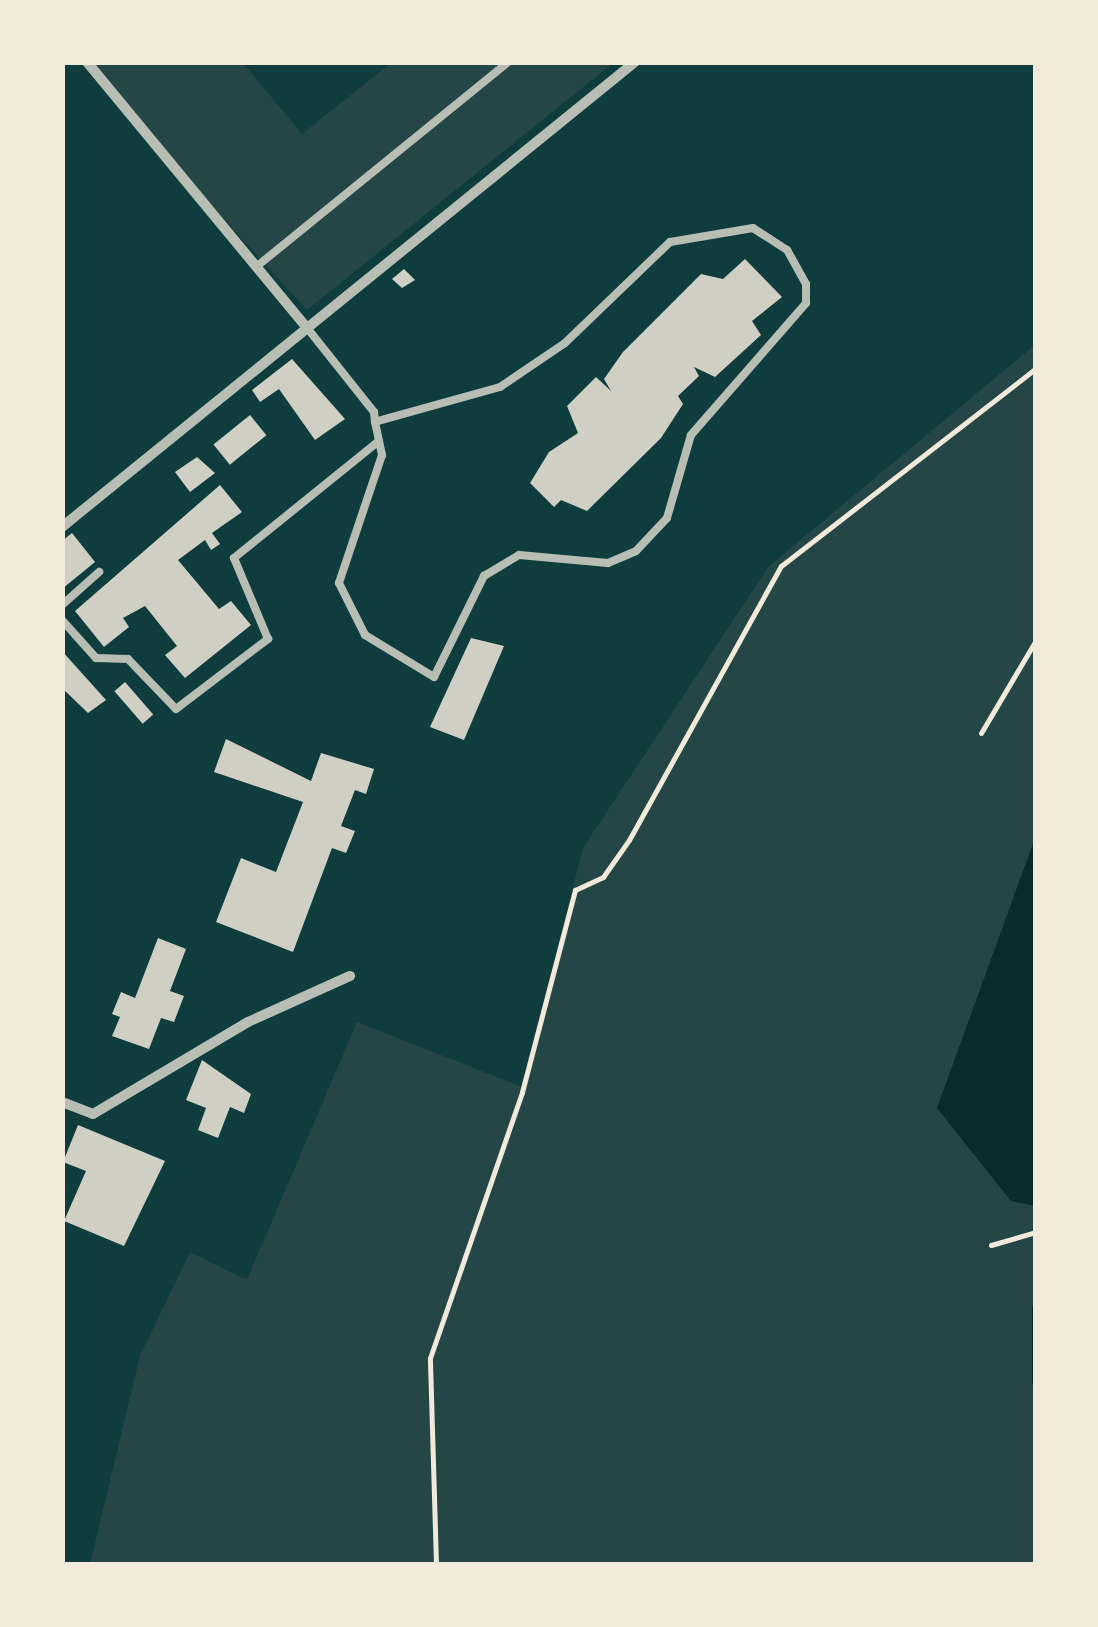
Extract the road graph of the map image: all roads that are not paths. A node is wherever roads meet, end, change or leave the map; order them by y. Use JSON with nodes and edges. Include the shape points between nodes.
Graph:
{"nodes":[{"id":1,"x":87,"y":62,"type":"edge"},
{"id":2,"x":508,"y":62,"type":"edge"},
{"id":3,"x":634,"y":63,"type":"edge"},
{"id":4,"x":256,"y":267,"type":"junction"},
{"id":5,"x":308,"y":328,"type":"junction"},
{"id":6,"x":376,"y":422,"type":"junction"},
{"id":7,"x":380,"y":441,"type":"junction"},
{"id":8,"x":62,"y":527,"type":"edge"},
{"id":9,"x":99,"y":572,"type":"dead end"},
{"id":10,"x":62,"y":605,"type":"edge"},
{"id":11,"x":62,"y":620,"type":"edge"},
{"id":12,"x":350,"y":976,"type":"dead end"},
{"id":13,"x":62,"y":1102,"type":"edge"}],
"edges":[{"from":1,"to":4,"type":"street"},
{"from":2,"to":4,"type":"lane"},
{"from":3,"to":5,"type":"street"},
{"from":4,"to":5,"type":"street"},
{"from":5,"to":6,"type":"lane"},
{"from":5,"to":8,"type":"street"},
{"from":6,"to":7,"type":"lane"},
{"from":6,"to":7,"type":"lane","via":[[500,387],[566,343],[670,242],[753,228],[787,250],[806,284],[806,303],[691,436],[666,518],[636,551],[608,563],[520,555],[484,576],[434,677],[364,635],[340,583]]},
{"from":7,"to":11,"type":"lane","via":[[234,558],[268,639],[176,709],[128,659],[96,658]]},
{"from":9,"to":10,"type":"lane"},
{"from":12,"to":13,"type":"street","via":[[248,1022],[93,1114]]}]}
